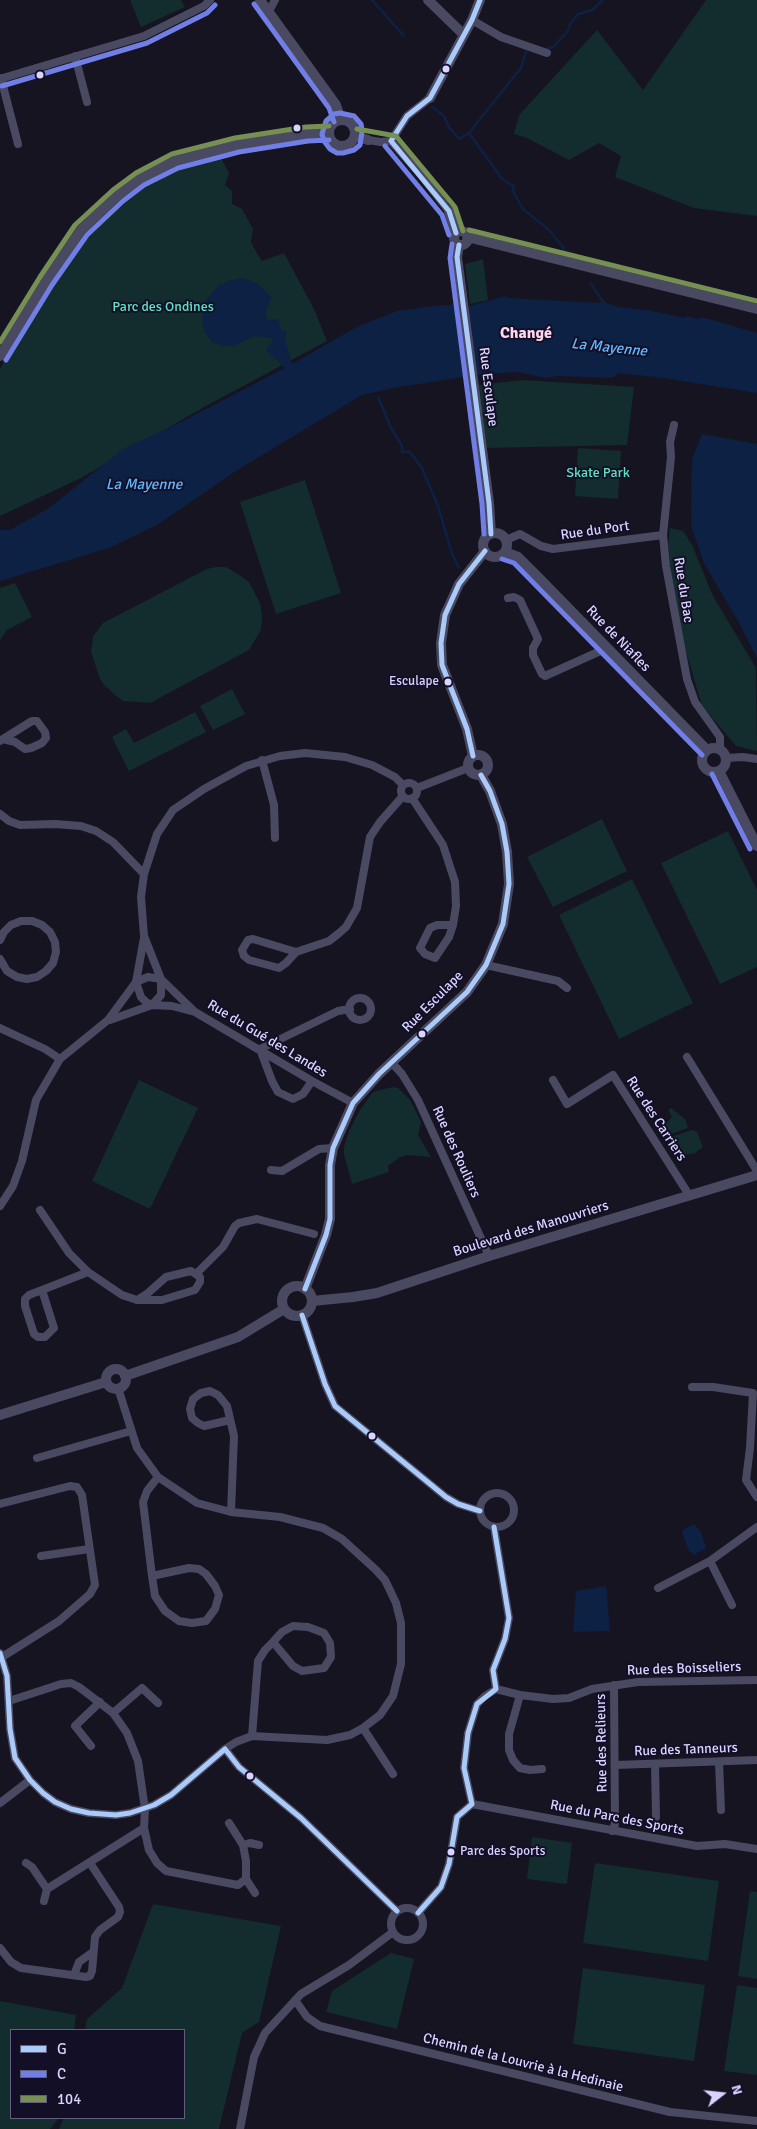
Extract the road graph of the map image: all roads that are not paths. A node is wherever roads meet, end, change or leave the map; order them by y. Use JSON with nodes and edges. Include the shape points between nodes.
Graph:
{"nodes":[{"id":1,"x":210,"y":0,"type":"edge"},
{"id":2,"x":260,"y":0,"type":"edge"},
{"id":3,"x":275,"y":0,"type":"edge"},
{"id":4,"x":428,"y":0,"type":"edge"},
{"id":5,"x":480,"y":0,"type":"edge"},
{"id":6,"x":269,"y":11,"type":"junction"},
{"id":7,"x":472,"y":20,"type":"junction"},
{"id":8,"x":463,"y":34,"type":"junction"},
{"id":9,"x":547,"y":53,"type":"dead end"},
{"id":10,"x":75,"y":56,"type":"junction"},
{"id":11,"x":0,"y":79,"type":"edge"},
{"id":12,"x":430,"y":98,"type":"joint"},
{"id":13,"x":87,"y":102,"type":"dead end"},
{"id":14,"x":341,"y":120,"type":"junction"},
{"id":15,"x":329,"y":133,"type":"junction"},
{"id":16,"x":355,"y":136,"type":"junction"},
{"id":17,"x":368,"y":140,"type":"joint"},
{"id":18,"x":391,"y":141,"type":"junction"},
{"id":19,"x":18,"y":144,"type":"dead end"},
{"id":20,"x":449,"y":212,"type":"joint"},
{"id":21,"x":456,"y":233,"type":"junction"},
{"id":22,"x":467,"y":238,"type":"junction"},
{"id":23,"x":459,"y":245,"type":"junction"},
{"id":24,"x":757,"y":309,"type":"edge"},
{"id":25,"x":0,"y":356,"type":"edge"},
{"id":26,"x":674,"y":425,"type":"dead end"},
{"id":27,"x":491,"y":534,"type":"junction"},
{"id":28,"x":663,"y":535,"type":"junction"},
{"id":29,"x":506,"y":540,"type":"junction"},
{"id":30,"x":485,"y":551,"type":"junction"},
{"id":31,"x":505,"y":552,"type":"junction"},
{"id":32,"x":508,"y":598,"type":"dead end"},
{"id":33,"x":607,"y":648,"type":"junction"},
{"id":34,"x":1,"y":740,"type":"edge"},
{"id":35,"x":707,"y":750,"type":"junction"},
{"id":36,"x":723,"y":754,"type":"junction"},
{"id":37,"x":473,"y":756,"type":"junction"},
{"id":38,"x":757,"y":759,"type":"edge"},
{"id":39,"x":262,"y":760,"type":"junction"},
{"id":40,"x":468,"y":768,"type":"junction"},
{"id":41,"x":719,"y":771,"type":"junction"},
{"id":42,"x":480,"y":775,"type":"junction"},
{"id":43,"x":403,"y":785,"type":"junction"},
{"id":44,"x":417,"y":788,"type":"junction"},
{"id":45,"x":403,"y":796,"type":"junction"},
{"id":46,"x":412,"y":798,"type":"junction"},
{"id":47,"x":0,"y":814,"type":"edge"},
{"id":48,"x":275,"y":838,"type":"dead end"},
{"id":49,"x":757,"y":846,"type":"edge"},
{"id":50,"x":144,"y":874,"type":"junction"},
{"id":51,"x":453,"y":925,"type":"junction"},
{"id":52,"x":1,"y":935,"type":"edge"},
{"id":53,"x":144,"y":936,"type":"junction"},
{"id":54,"x":296,"y":952,"type":"junction"},
{"id":55,"x":0,"y":959,"type":"edge"},
{"id":56,"x":486,"y":965,"type":"junction"},
{"id":57,"x":161,"y":979,"type":"junction"},
{"id":58,"x":136,"y":982,"type":"junction"},
{"id":59,"x":567,"y":988,"type":"dead end"},
{"id":60,"x":152,"y":1005,"type":"junction"},
{"id":61,"x":350,"y":1009,"type":"dead end"},
{"id":62,"x":195,"y":1012,"type":"junction"},
{"id":63,"x":108,"y":1020,"type":"junction"},
{"id":64,"x":0,"y":1028,"type":"edge"},
{"id":65,"x":260,"y":1049,"type":"junction"},
{"id":66,"x":687,"y":1057,"type":"dead end"},
{"id":67,"x":60,"y":1059,"type":"junction"},
{"id":68,"x":281,"y":1062,"type":"junction"},
{"id":69,"x":391,"y":1062,"type":"junction"},
{"id":70,"x":553,"y":1080,"type":"dead end"},
{"id":71,"x":272,"y":1081,"type":"junction"},
{"id":72,"x":312,"y":1081,"type":"junction"},
{"id":73,"x":353,"y":1103,"type":"junction"},
{"id":74,"x":333,"y":1148,"type":"junction"},
{"id":75,"x":271,"y":1170,"type":"dead end"},
{"id":76,"x":757,"y":1173,"type":"edge"},
{"id":77,"x":689,"y":1195,"type":"junction"},
{"id":78,"x":0,"y":1206,"type":"edge"},
{"id":79,"x":40,"y":1210,"type":"dead end"},
{"id":80,"x":314,"y":1234,"type":"dead end"},
{"id":81,"x":490,"y":1256,"type":"junction"},
{"id":82,"x":88,"y":1272,"type":"junction"},
{"id":83,"x":197,"y":1273,"type":"junction"},
{"id":84,"x":305,"y":1289,"type":"junction"},
{"id":85,"x":42,"y":1290,"type":"junction"},
{"id":86,"x":137,"y":1300,"type":"junction"},
{"id":87,"x":312,"y":1301,"type":"junction"},
{"id":88,"x":284,"y":1309,"type":"junction"},
{"id":89,"x":302,"y":1315,"type":"junction"},
{"id":90,"x":125,"y":1376,"type":"junction"},
{"id":91,"x":106,"y":1382,"type":"junction"},
{"id":92,"x":692,"y":1387,"type":"dead end"},
{"id":93,"x":118,"y":1388,"type":"junction"},
{"id":94,"x":0,"y":1415,"type":"edge"},
{"id":95,"x":230,"y":1420,"type":"junction"},
{"id":96,"x":131,"y":1431,"type":"junction"},
{"id":97,"x":754,"y":1448,"type":"edge"},
{"id":98,"x":37,"y":1458,"type":"dead end"},
{"id":99,"x":158,"y":1476,"type":"junction"},
{"id":100,"x":757,"y":1496,"type":"edge"},
{"id":101,"x":0,"y":1504,"type":"edge"},
{"id":102,"x":480,"y":1511,"type":"junction"},
{"id":103,"x":231,"y":1512,"type":"junction"},
{"id":104,"x":494,"y":1527,"type":"junction"},
{"id":105,"x":757,"y":1527,"type":"edge"},
{"id":106,"x":89,"y":1549,"type":"junction"},
{"id":107,"x":40,"y":1556,"type":"dead end"},
{"id":108,"x":710,"y":1561,"type":"junction"},
{"id":109,"x":152,"y":1576,"type":"junction"},
{"id":110,"x":658,"y":1588,"type":"dead end"},
{"id":111,"x":732,"y":1605,"type":"dead end"},
{"id":112,"x":272,"y":1642,"type":"junction"},
{"id":113,"x":1,"y":1655,"type":"edge"},
{"id":114,"x":757,"y":1680,"type":"edge"},
{"id":115,"x":614,"y":1685,"type":"junction"},
{"id":116,"x":496,"y":1689,"type":"junction"},
{"id":117,"x":520,"y":1695,"type":"junction"},
{"id":118,"x":9,"y":1702,"type":"junction"},
{"id":119,"x":100,"y":1702,"type":"junction"},
{"id":120,"x":158,"y":1704,"type":"dead end"},
{"id":121,"x":113,"y":1713,"type":"junction"},
{"id":122,"x":363,"y":1728,"type":"junction"},
{"id":123,"x":252,"y":1736,"type":"junction"},
{"id":124,"x":91,"y":1746,"type":"dead end"},
{"id":125,"x":225,"y":1749,"type":"junction"},
{"id":126,"x":757,"y":1760,"type":"edge"},
{"id":127,"x":720,"y":1762,"type":"junction"},
{"id":128,"x":655,"y":1764,"type":"junction"},
{"id":129,"x":615,"y":1765,"type":"junction"},
{"id":130,"x":542,"y":1769,"type":"dead end"},
{"id":131,"x":393,"y":1774,"type":"dead end"},
{"id":132,"x":30,"y":1780,"type":"junction"},
{"id":133,"x":0,"y":1803,"type":"edge"},
{"id":134,"x":472,"y":1804,"type":"junction"},
{"id":135,"x":145,"y":1808,"type":"junction"},
{"id":136,"x":720,"y":1810,"type":"dead end"},
{"id":137,"x":656,"y":1817,"type":"dead end"},
{"id":138,"x":229,"y":1823,"type":"dead end"},
{"id":139,"x":144,"y":1828,"type":"junction"},
{"id":140,"x":612,"y":1830,"type":"junction"},
{"id":141,"x":242,"y":1845,"type":"junction"},
{"id":142,"x":259,"y":1845,"type":"dead end"},
{"id":143,"x":757,"y":1849,"type":"edge"},
{"id":144,"x":26,"y":1863,"type":"dead end"},
{"id":145,"x":90,"y":1863,"type":"junction"},
{"id":146,"x":246,"y":1879,"type":"junction"},
{"id":147,"x":47,"y":1889,"type":"junction"},
{"id":148,"x":255,"y":1893,"type":"dead end"},
{"id":149,"x":44,"y":1901,"type":"dead end"},
{"id":150,"x":397,"y":1911,"type":"junction"},
{"id":151,"x":418,"y":1913,"type":"junction"},
{"id":152,"x":393,"y":1932,"type":"junction"},
{"id":153,"x":0,"y":1948,"type":"edge"},
{"id":154,"x":93,"y":1952,"type":"junction"},
{"id":155,"x":74,"y":1975,"type":"junction"},
{"id":156,"x":295,"y":2000,"type":"junction"},
{"id":157,"x":757,"y":2121,"type":"edge"},
{"id":158,"x":240,"y":2129,"type":"edge"}],
"edges":[{"from":1,"to":10,"type":"street","via":[[144,36]]},
{"from":2,"to":6,"type":"street"},
{"from":3,"to":6,"type":"street"},
{"from":4,"to":8,"type":"street"},
{"from":5,"to":7,"type":"street"},
{"from":6,"to":14,"type":"street","via":[[336,105]]},
{"from":7,"to":8,"type":"street"},
{"from":7,"to":9,"type":"street","via":[[501,37]]},
{"from":8,"to":12,"type":"street"},
{"from":10,"to":11,"type":"street"},
{"from":10,"to":13,"type":"street"},
{"from":11,"to":19,"type":"street"},
{"from":12,"to":18,"type":"street","via":[[407,116]]},
{"from":14,"to":15,"type":"street","via":[[332,126]]},
{"from":14,"to":16,"type":"street","via":[[352,125]]},
{"from":15,"to":16,"type":"street","via":[[332,141],[343,146],[351,143]]},
{"from":15,"to":25,"type":"street","via":[[237,145],[175,161],[140,179],[118,195],[82,230]]},
{"from":16,"to":17,"type":"street"},
{"from":17,"to":18,"type":"street"},
{"from":18,"to":20,"type":"street"},
{"from":20,"to":21,"type":"street"},
{"from":21,"to":22,"type":"street","via":[[464,232]]},
{"from":21,"to":23,"type":"street","via":[[454,241]]},
{"from":22,"to":23,"type":"street","via":[[465,244]]},
{"from":22,"to":24,"type":"street"},
{"from":23,"to":27,"type":"street","name":"Rue Esculape"},
{"from":26,"to":28,"type":"street","name":"Rue du Bac"},
{"from":27,"to":29,"type":"street","via":[[501,535]]},
{"from":27,"to":30,"type":"street","via":[[484,541]]},
{"from":28,"to":29,"type":"street","name":"Rue du Port","via":[[553,550],[520,534]]},
{"from":28,"to":36,"type":"street","name":"Rue du Bac","via":[[687,679],[695,702],[720,737]]},
{"from":29,"to":31,"type":"street"},
{"from":30,"to":31,"type":"street","via":[[495,557]]},
{"from":30,"to":37,"type":"street","via":[[459,584],[445,615],[441,642],[442,665]]},
{"from":31,"to":33,"type":"street","name":"Rue de Niafles","via":[[518,557]]},
{"from":32,"to":33,"type":"street","via":[[520,600],[525,610],[538,639],[533,655],[545,676]]},
{"from":33,"to":35,"type":"street","name":"Rue de Niafles"},
{"from":34,"to":34,"type":"street","via":[[32,721],[37,721],[46,738],[25,749],[15,742]]},
{"from":35,"to":36,"type":"street","via":[[714,748]]},
{"from":35,"to":41,"type":"street","via":[[703,764],[712,771]]},
{"from":36,"to":38,"type":"street"},
{"from":36,"to":41,"type":"street","via":[[724,766]]},
{"from":37,"to":40,"type":"street","via":[[468,761]]},
{"from":37,"to":42,"type":"street","via":[[480,755],[487,761],[488,768]]},
{"from":39,"to":43,"type":"street","via":[[305,753],[345,757],[380,769]]},
{"from":39,"to":48,"type":"street","via":[[274,805]]},
{"from":39,"to":50,"type":"street","via":[[204,789],[173,810],[157,834]]},
{"from":40,"to":42,"type":"street","via":[[474,775]]},
{"from":40,"to":44,"type":"street"},
{"from":41,"to":49,"type":"street"},
{"from":42,"to":56,"type":"street","name":"Rue Esculape","via":[[490,791],[502,824],[507,852],[508,884],[503,924]]},
{"from":43,"to":44,"type":"street","via":[[411,782]]},
{"from":43,"to":45,"type":"street"},
{"from":44,"to":46,"type":"street"},
{"from":45,"to":46,"type":"street"},
{"from":45,"to":54,"type":"street","via":[[370,837],[357,908],[346,927],[329,941]]},
{"from":46,"to":51,"type":"street","via":[[444,845],[455,882]]},
{"from":47,"to":50,"type":"street","via":[[20,825],[81,826],[96,831],[113,842]]},
{"from":50,"to":53,"type":"street","via":[[141,897]]},
{"from":51,"to":51,"type":"street","via":[[435,958],[425,954],[420,948],[430,928],[437,924]]},
{"from":52,"to":55,"type":"street","via":[[12,925],[32,921],[42,925],[52,937],[56,952],[46,971],[27,979],[16,977]]},
{"from":53,"to":57,"type":"street"},
{"from":53,"to":58,"type":"street"},
{"from":54,"to":54,"type":"street","via":[[279,968],[248,960],[242,950],[248,940],[253,939]]},
{"from":56,"to":59,"type":"street","via":[[558,980]]},
{"from":56,"to":69,"type":"street","name":"Rue Esculape","via":[[467,992]]},
{"from":57,"to":58,"type":"street","via":[[148,977]]},
{"from":57,"to":60,"type":"street","via":[[161,995]]},
{"from":57,"to":62,"type":"street"},
{"from":58,"to":60,"type":"street","via":[[141,997]]},
{"from":58,"to":63,"type":"street"},
{"from":60,"to":62,"type":"street","name":"Rue du Gué des Landes"},
{"from":60,"to":63,"type":"street","name":"Rue du Gué des Landes"},
{"from":61,"to":65,"type":"street","via":[[338,1011]]},
{"from":62,"to":65,"type":"street","name":"Rue du Gué des Landes"},
{"from":63,"to":67,"type":"street"},
{"from":64,"to":67,"type":"street"},
{"from":65,"to":68,"type":"street","name":"Rue du Gué des Landes"},
{"from":65,"to":71,"type":"street"},
{"from":66,"to":76,"type":"street"},
{"from":67,"to":78,"type":"street","via":[[36,1100],[22,1161],[13,1186]]},
{"from":68,"to":71,"type":"street"},
{"from":68,"to":72,"type":"street","name":"Rue du Gué des Landes"},
{"from":69,"to":73,"type":"street","name":"Rue Esculape"},
{"from":69,"to":81,"type":"street","name":"Rue des Rouliers","via":[[418,1100]]},
{"from":70,"to":77,"type":"street","name":"Rue des Carriers","via":[[566,1104],[613,1075]]},
{"from":71,"to":72,"type":"street","via":[[278,1092],[293,1098],[303,1094]]},
{"from":72,"to":73,"type":"street","name":"Rue du Gué des Landes"},
{"from":73,"to":74,"type":"street","name":"Rue Esculape"},
{"from":74,"to":75,"type":"street","via":[[319,1149],[282,1170]]},
{"from":74,"to":84,"type":"street","name":"Rue Esculape","via":[[330,1219]]},
{"from":76,"to":77,"type":"street","name":"Boulevard des Manouvriers"},
{"from":77,"to":81,"type":"street","name":"Boulevard des Manouvriers"},
{"from":79,"to":82,"type":"street","via":[[69,1253]]},
{"from":80,"to":83,"type":"street","via":[[257,1219],[239,1222],[223,1247]]},
{"from":81,"to":87,"type":"street","name":"Boulevard des Manouvriers","via":[[377,1293]]},
{"from":82,"to":85,"type":"street"},
{"from":82,"to":86,"type":"street","via":[[122,1295]]},
{"from":83,"to":86,"type":"street","via":[[191,1271],[166,1278]]},
{"from":83,"to":86,"type":"street","via":[[200,1282],[195,1290],[162,1300]]},
{"from":84,"to":87,"type":"street"},
{"from":84,"to":88,"type":"street","via":[[295,1286],[286,1290],[282,1299]]},
{"from":85,"to":85,"type":"street","via":[[25,1300],[34,1334],[38,1337],[45,1337],[54,1328]]},
{"from":87,"to":89,"type":"street","via":[[309,1310]]},
{"from":88,"to":89,"type":"street","via":[[292,1315]]},
{"from":88,"to":90,"type":"street","via":[[238,1337]]},
{"from":89,"to":102,"type":"street","via":[[335,1406],[446,1497]]},
{"from":90,"to":91,"type":"street","via":[[119,1370],[113,1370],[106,1376]]},
{"from":90,"to":93,"type":"street","via":[[123,1385]]},
{"from":91,"to":93,"type":"street","via":[[110,1387]]},
{"from":91,"to":94,"type":"street"},
{"from":92,"to":97,"type":"street","via":[[753,1393]]},
{"from":93,"to":96,"type":"street"},
{"from":95,"to":95,"type":"street","via":[[227,1406],[218,1395],[210,1391],[193,1399],[190,1408],[192,1418],[198,1423],[204,1426]]},
{"from":95,"to":103,"type":"street","via":[[234,1436]]},
{"from":96,"to":98,"type":"street"},
{"from":96,"to":99,"type":"street","via":[[137,1448]]},
{"from":97,"to":100,"type":"street","via":[[746,1480]]},
{"from":99,"to":103,"type":"street","via":[[197,1503]]},
{"from":99,"to":109,"type":"street","via":[[147,1490],[143,1502]]},
{"from":101,"to":106,"type":"street","via":[[70,1486],[78,1487],[82,1495]]},
{"from":102,"to":104,"type":"street","via":[[484,1521]]},
{"from":102,"to":104,"type":"street","via":[[483,1500],[492,1493],[504,1494],[512,1501],[513,1517],[505,1525]]},
{"from":103,"to":122,"type":"street","via":[[280,1517],[323,1528],[360,1554],[385,1580],[396,1602],[401,1623],[401,1664],[393,1696],[380,1715]]},
{"from":104,"to":116,"type":"street","via":[[509,1618],[493,1670]]},
{"from":105,"to":108,"type":"street"},
{"from":106,"to":107,"type":"street"},
{"from":106,"to":113,"type":"street","via":[[95,1585],[90,1594],[59,1622]]},
{"from":108,"to":110,"type":"street"},
{"from":108,"to":111,"type":"street"},
{"from":109,"to":109,"type":"street","via":[[155,1596],[165,1611],[179,1621],[206,1620],[215,1609],[219,1595],[199,1569]]},
{"from":112,"to":112,"type":"street","via":[[293,1626],[308,1627],[324,1633],[330,1644],[331,1657],[324,1668],[302,1671],[293,1666]]},
{"from":112,"to":123,"type":"street","via":[[258,1662]]},
{"from":113,"to":118,"type":"street"},
{"from":114,"to":115,"type":"street","name":"Rue des Boisseliers"},
{"from":115,"to":117,"type":"street","name":"Rue des Boisseliers","via":[[561,1699]]},
{"from":115,"to":129,"type":"street","name":"Rue des Relieurs"},
{"from":116,"to":117,"type":"street","name":"Rue des Boisseliers"},
{"from":116,"to":134,"type":"street","via":[[478,1704],[468,1733],[464,1768]]},
{"from":117,"to":130,"type":"street","via":[[509,1734],[509,1750],[520,1768]]},
{"from":118,"to":119,"type":"street","via":[[71,1683]]},
{"from":118,"to":132,"type":"street","via":[[15,1758]]},
{"from":119,"to":121,"type":"street"},
{"from":119,"to":124,"type":"street","via":[[75,1726]]},
{"from":120,"to":121,"type":"street","via":[[142,1688]]},
{"from":121,"to":135,"type":"street","via":[[133,1746],[142,1777]]},
{"from":122,"to":123,"type":"street","via":[[327,1740]]},
{"from":122,"to":131,"type":"street"},
{"from":123,"to":125,"type":"street"},
{"from":125,"to":135,"type":"street","via":[[171,1795]]},
{"from":125,"to":150,"type":"street","via":[[239,1766],[300,1818]]},
{"from":126,"to":127,"type":"street","name":"Rue des Tanneurs"},
{"from":127,"to":128,"type":"street","name":"Rue des Tanneurs"},
{"from":127,"to":136,"type":"street"},
{"from":128,"to":129,"type":"street","name":"Rue des Tanneurs"},
{"from":128,"to":137,"type":"street"},
{"from":129,"to":140,"type":"street","name":"Rue des Relieurs","via":[[615,1824]]},
{"from":132,"to":133,"type":"street"},
{"from":132,"to":135,"type":"street","via":[[55,1802],[80,1811],[116,1815]]},
{"from":134,"to":140,"type":"street","name":"Rue du Parc des Sports"},
{"from":134,"to":151,"type":"street","via":[[457,1817],[449,1864],[441,1887]]},
{"from":135,"to":139,"type":"street"},
{"from":138,"to":141,"type":"street"},
{"from":139,"to":145,"type":"street"},
{"from":139,"to":146,"type":"street","via":[[149,1850],[166,1871],[238,1885]]},
{"from":140,"to":143,"type":"street","name":"Rue du Parc des Sports","via":[[697,1846],[725,1844]]},
{"from":141,"to":142,"type":"street"},
{"from":141,"to":146,"type":"street"},
{"from":144,"to":147,"type":"street"},
{"from":145,"to":147,"type":"street"},
{"from":145,"to":154,"type":"street","via":[[120,1912],[95,1937]]},
{"from":146,"to":148,"type":"street"},
{"from":147,"to":149,"type":"street"},
{"from":150,"to":151,"type":"street","via":[[410,1908]]},
{"from":150,"to":152,"type":"street","via":[[392,1919]]},
{"from":151,"to":152,"type":"street","via":[[422,1926],[415,1938],[400,1939]]},
{"from":152,"to":156,"type":"street"},
{"from":153,"to":155,"type":"street","via":[[16,1966]]},
{"from":154,"to":155,"type":"street","via":[[79,1962]]},
{"from":154,"to":155,"type":"street","via":[[90,1976]]},
{"from":156,"to":157,"type":"street","name":"Chemin de la Louvrie à la Hedinaie","via":[[306,2017],[320,2026],[670,2112]]},
{"from":156,"to":158,"type":"street","via":[[265,2033],[254,2057]]}]}
